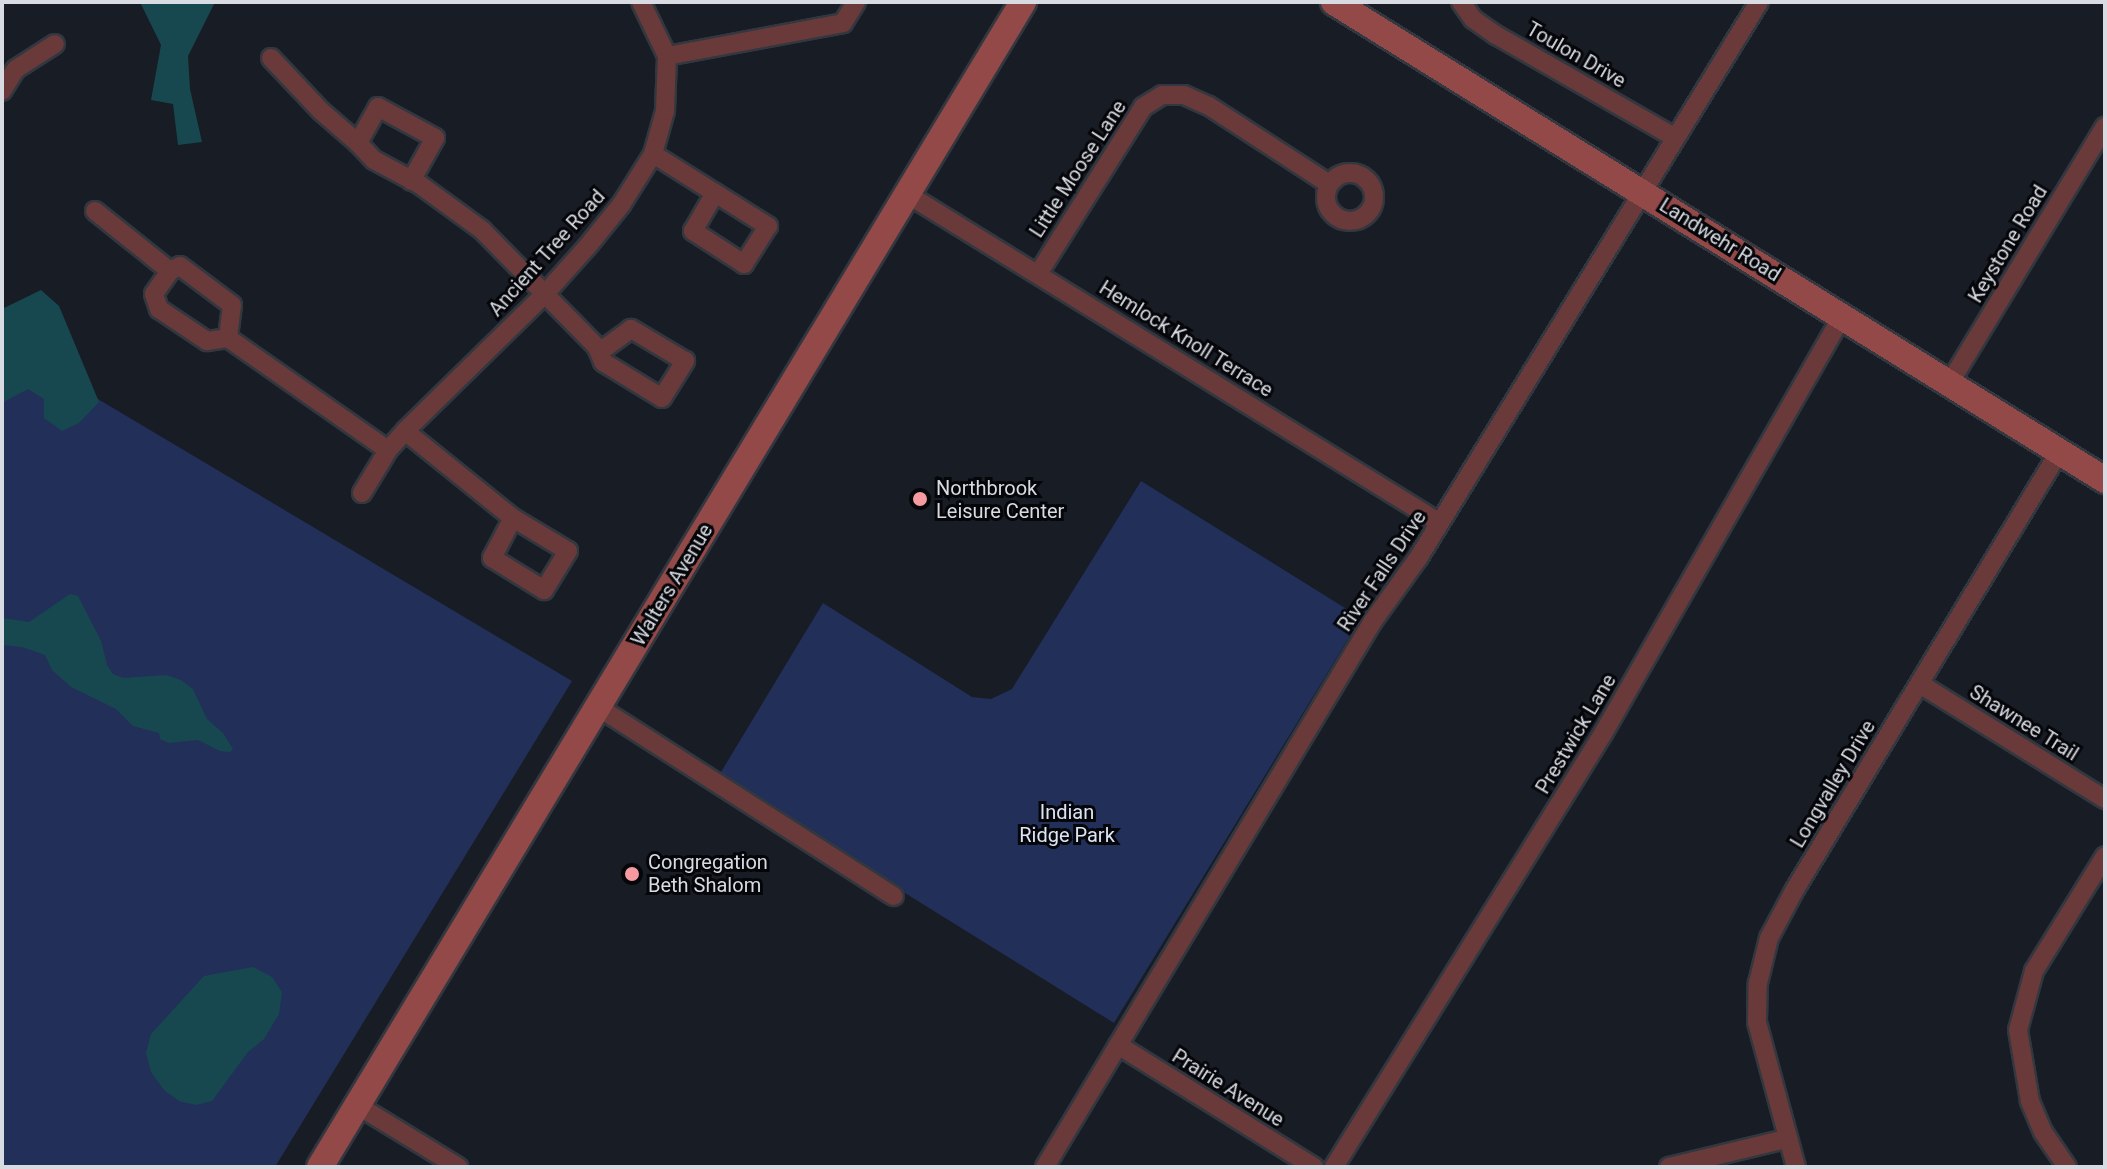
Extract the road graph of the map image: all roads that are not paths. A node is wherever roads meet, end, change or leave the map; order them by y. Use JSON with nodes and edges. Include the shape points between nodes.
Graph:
{"nodes":[{"id":1,"x":641,"y":2,"type":"edge"},
{"id":2,"x":856,"y":2,"type":"edge"},
{"id":3,"x":1023,"y":2,"type":"edge"},
{"id":4,"x":1334,"y":2,"type":"edge"},
{"id":5,"x":1461,"y":2,"type":"edge"},
{"id":6,"x":1759,"y":2,"type":"edge"},
{"id":7,"x":55,"y":44,"type":"dead end"},
{"id":8,"x":667,"y":56,"type":"junction"},
{"id":9,"x":271,"y":58,"type":"dead end"},
{"id":10,"x":2,"y":91,"type":"edge"},
{"id":11,"x":2105,"y":126,"type":"edge"},
{"id":12,"x":1676,"y":138,"type":"junction"},
{"id":13,"x":358,"y":143,"type":"junction"},
{"id":14,"x":653,"y":154,"type":"junction"},
{"id":15,"x":411,"y":181,"type":"junction"},
{"id":16,"x":1329,"y":184,"type":"dead end"},
{"id":17,"x":1642,"y":192,"type":"junction"},
{"id":18,"x":715,"y":193,"type":"dead end"},
{"id":19,"x":907,"y":194,"type":"junction"},
{"id":20,"x":95,"y":211,"type":"dead end"},
{"id":21,"x":170,"y":271,"type":"junction"},
{"id":22,"x":1038,"y":274,"type":"junction"},
{"id":23,"x":544,"y":295,"type":"junction"},
{"id":24,"x":1842,"y":316,"type":"junction"},
{"id":25,"x":228,"y":338,"type":"junction"},
{"id":26,"x":599,"y":352,"type":"junction"},
{"id":27,"x":1949,"y":384,"type":"junction"},
{"id":28,"x":405,"y":431,"type":"junction"},
{"id":29,"x":388,"y":450,"type":"junction"},
{"id":30,"x":2059,"y":452,"type":"junction"},
{"id":31,"x":2105,"y":480,"type":"edge"},
{"id":32,"x":362,"y":493,"type":"dead end"},
{"id":33,"x":513,"y":518,"type":"dead end"},
{"id":34,"x":1440,"y":523,"type":"junction"},
{"id":35,"x":1920,"y":684,"type":"junction"},
{"id":36,"x":598,"y":707,"type":"junction"},
{"id":37,"x":2105,"y":799,"type":"edge"},
{"id":38,"x":2105,"y":856,"type":"edge"},
{"id":39,"x":894,"y":896,"type":"dead end"},
{"id":40,"x":1118,"y":1045,"type":"junction"},
{"id":41,"x":357,"y":1105,"type":"junction"},
{"id":42,"x":1786,"y":1139,"type":"junction"},
{"id":43,"x":320,"y":1167,"type":"edge"},
{"id":44,"x":458,"y":1167,"type":"edge"},
{"id":45,"x":1045,"y":1167,"type":"edge"},
{"id":46,"x":1314,"y":1167,"type":"edge"},
{"id":47,"x":1334,"y":1167,"type":"edge"},
{"id":48,"x":1669,"y":1167,"type":"edge"},
{"id":49,"x":1796,"y":1167,"type":"edge"},
{"id":50,"x":2067,"y":1167,"type":"edge"}],
"edges":[{"from":1,"to":8,"type":"street","name":"Ancient Tree Road"},
{"from":2,"to":8,"type":"street","via":[[843,23]]},
{"from":3,"to":19,"type":"main road","name":"Walters Avenue"},
{"from":4,"to":17,"type":"main road","name":"Landwehr Road"},
{"from":5,"to":12,"type":"street","name":"Toulon Drive","via":[[1473,19],[1496,35]]},
{"from":6,"to":12,"type":"street","name":"River Falls Drive"},
{"from":7,"to":10,"type":"street","via":[[16,69]]},
{"from":8,"to":14,"type":"street","name":"Ancient Tree Road","via":[[665,111]]},
{"from":9,"to":13,"type":"street"},
{"from":11,"to":27,"type":"street","name":"Keystone Road"},
{"from":12,"to":17,"type":"street","name":"River Falls Drive"},
{"from":13,"to":15,"type":"street","via":[[374,160]]},
{"from":13,"to":15,"type":"street","via":[[378,107],[435,138]]},
{"from":14,"to":18,"type":"street"},
{"from":14,"to":23,"type":"street","name":"Ancient Tree Road","via":[[621,205]]},
{"from":15,"to":23,"type":"street","via":[[482,230]]},
{"from":16,"to":22,"type":"street","name":"Little Moose Lane","via":[[1209,106],[1184,95],[1162,95],[1143,107]]},
{"from":17,"to":24,"type":"main road","name":"Landwehr Road"},
{"from":17,"to":34,"type":"street","name":"River Falls Drive"},
{"from":19,"to":22,"type":"street","name":"Hemlock Knoll Terrace"},
{"from":19,"to":36,"type":"main road","name":"Walters Avenue"},
{"from":20,"to":21,"type":"street"},
{"from":21,"to":25,"type":"street","via":[[180,266],[232,305]]},
{"from":21,"to":25,"type":"street","via":[[154,294],[159,309],[207,341]]},
{"from":22,"to":34,"type":"street","name":"Hemlock Knoll Terrace"},
{"from":23,"to":26,"type":"street"},
{"from":23,"to":28,"type":"street","name":"Ancient Tree Road"},
{"from":24,"to":27,"type":"main road","name":"Landwehr Road"},
{"from":24,"to":47,"type":"street","name":"Prestwick Lane","via":[[1604,732]]},
{"from":25,"to":29,"type":"street"},
{"from":26,"to":26,"type":"street","via":[[603,362],[662,398],[685,361],[631,329]]},
{"from":27,"to":30,"type":"main road","name":"Landwehr Road"},
{"from":28,"to":29,"type":"street","name":"Ancient Tree Road"},
{"from":28,"to":33,"type":"street"},
{"from":29,"to":32,"type":"street","name":"Ancient Tree Road"},
{"from":30,"to":31,"type":"main road","name":"Landwehr Road"},
{"from":30,"to":35,"type":"street","name":"Longvalley Drive"},
{"from":34,"to":40,"type":"street","name":"River Falls Drive","via":[[1373,621]]},
{"from":35,"to":37,"type":"street","name":"Shawnee Trail"},
{"from":35,"to":42,"type":"street","name":"Longvalley Drive","via":[[1780,915],[1761,964],[1759,1042]]},
{"from":36,"to":39,"type":"street"},
{"from":36,"to":41,"type":"main road","name":"Walters Avenue"},
{"from":38,"to":50,"type":"street","via":[[2034,971],[2018,1030],[2030,1101]]},
{"from":40,"to":45,"type":"street","name":"River Falls Drive"},
{"from":40,"to":46,"type":"street","name":"Prairie Avenue"},
{"from":41,"to":43,"type":"main road","name":"Walters Avenue"},
{"from":41,"to":44,"type":"street"},
{"from":42,"to":48,"type":"street"},
{"from":42,"to":49,"type":"street","name":"Longvalley Drive"}]}
